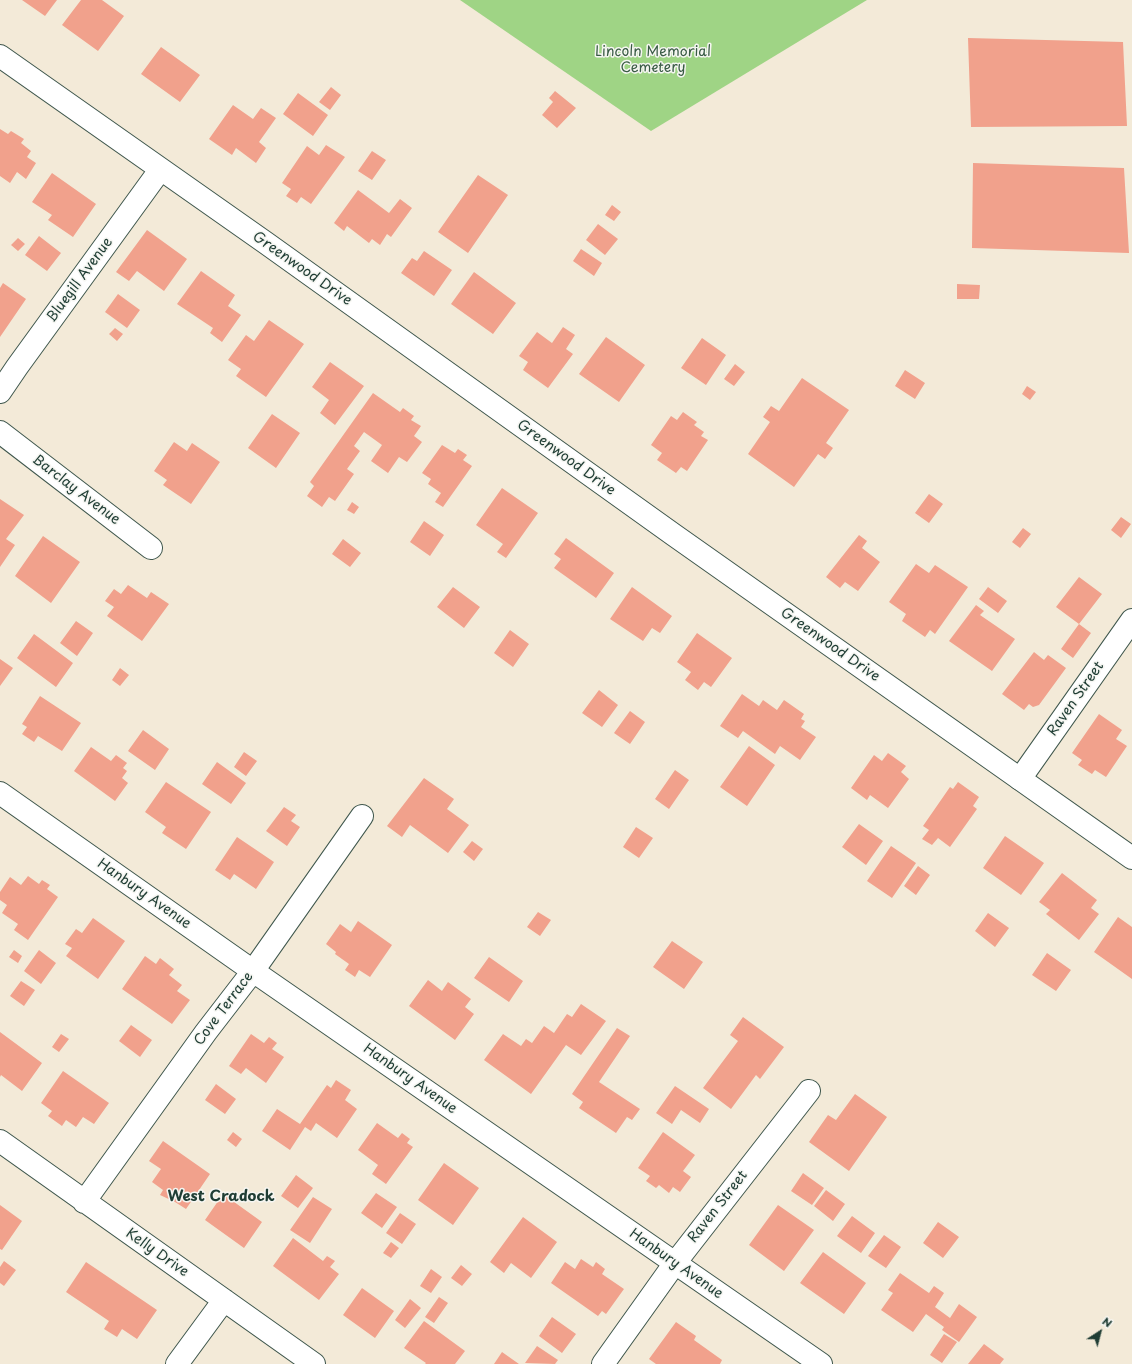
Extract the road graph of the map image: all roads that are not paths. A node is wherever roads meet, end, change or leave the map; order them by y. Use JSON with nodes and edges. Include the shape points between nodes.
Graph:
{"nodes":[{"id":1,"x":0,"y":56,"type":"edge"},
{"id":2,"x":160,"y":170,"type":"junction"},
{"id":3,"x":0,"y":392,"type":"edge"},
{"id":4,"x":0,"y":432,"type":"edge"},
{"id":5,"x":151,"y":548,"type":"dead end"},
{"id":6,"x":1132,"y":620,"type":"edge"},
{"id":7,"x":1020,"y":779,"type":"junction"},
{"id":8,"x":0,"y":793,"type":"edge"},
{"id":9,"x":362,"y":816,"type":"dead end"},
{"id":10,"x":1132,"y":858,"type":"edge"},
{"id":11,"x":253,"y":971,"type":"junction"},
{"id":12,"x":808,"y":1091,"type":"dead end"},
{"id":13,"x":0,"y":1141,"type":"edge"},
{"id":14,"x":84,"y":1202,"type":"junction"},
{"id":15,"x":675,"y":1263,"type":"junction"},
{"id":16,"x":224,"y":1300,"type":"junction"},
{"id":17,"x":177,"y":1364,"type":"edge"},
{"id":18,"x":314,"y":1364,"type":"edge"},
{"id":19,"x":603,"y":1364,"type":"edge"},
{"id":20,"x":821,"y":1364,"type":"edge"}],
"edges":[{"from":1,"to":2,"type":"street","name":"Greenwood Drive"},
{"from":2,"to":3,"type":"street","name":"Bluegill Avenue","via":[[16,366]]},
{"from":2,"to":7,"type":"street","name":"Greenwood Drive"},
{"from":4,"to":5,"type":"street","name":"Barclay Avenue"},
{"from":6,"to":7,"type":"street","name":"Raven Street"},
{"from":7,"to":10,"type":"street","name":"Greenwood Drive"},
{"from":8,"to":11,"type":"street","name":"Hanbury Avenue"},
{"from":9,"to":11,"type":"street","name":"Cove Terrace"},
{"from":11,"to":14,"type":"street","name":"Cove Terrace"},
{"from":11,"to":15,"type":"street","name":"Hanbury Avenue"},
{"from":12,"to":15,"type":"street","name":"Raven Street"},
{"from":13,"to":14,"type":"street","name":"Kelly Drive"},
{"from":14,"to":16,"type":"street","name":"Kelly Drive"},
{"from":15,"to":19,"type":"street","name":"Raven Street"},
{"from":15,"to":20,"type":"street","name":"Hanbury Avenue"},
{"from":16,"to":17,"type":"street"},
{"from":16,"to":18,"type":"street","name":"Kelly Drive"}]}
